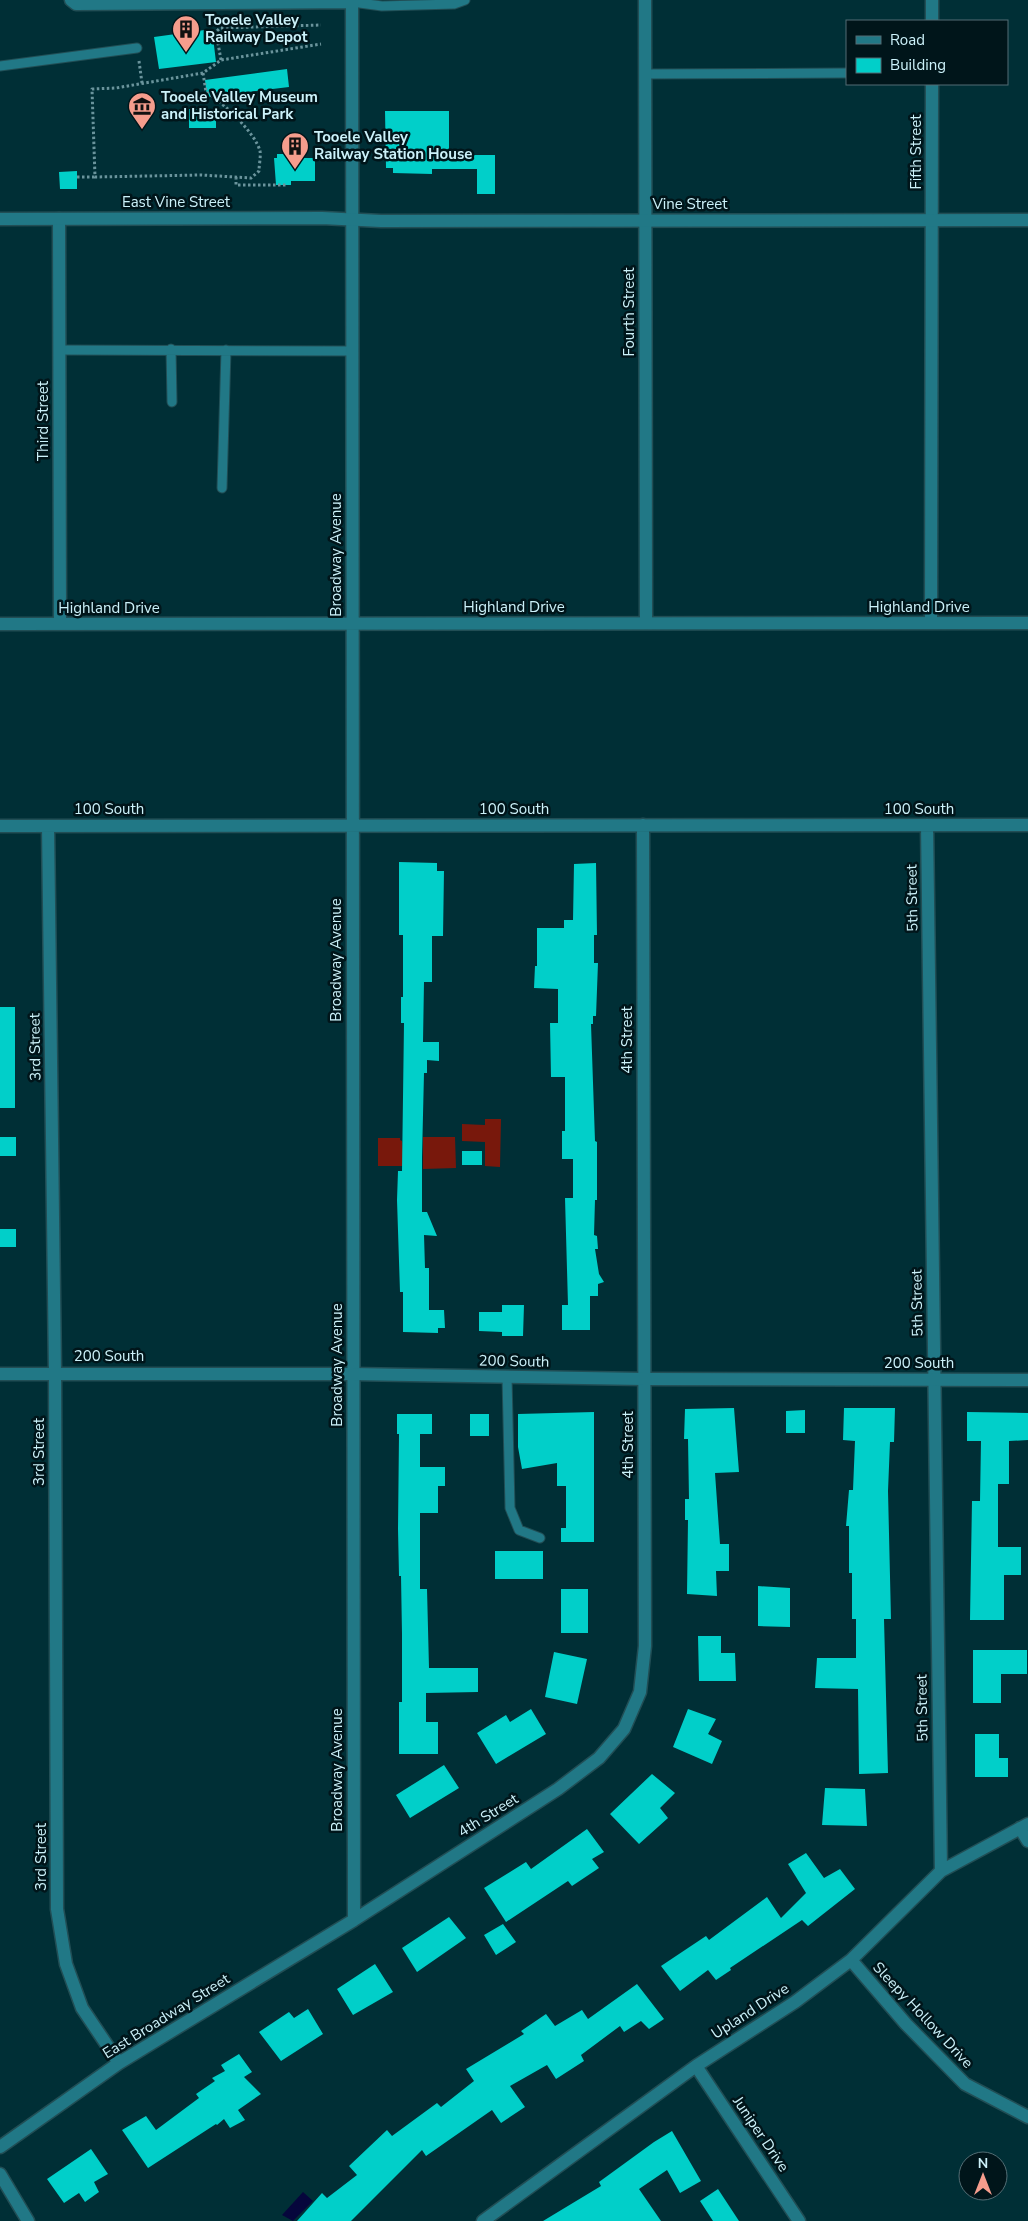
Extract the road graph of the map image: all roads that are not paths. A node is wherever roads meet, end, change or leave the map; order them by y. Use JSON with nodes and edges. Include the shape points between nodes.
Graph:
{"nodes":[{"id":1,"x":71,"y":0,"type":"edge"},
{"id":2,"x":464,"y":0,"type":"edge"},
{"id":3,"x":645,"y":0,"type":"edge"},
{"id":4,"x":932,"y":0,"type":"edge"},
{"id":5,"x":205,"y":1,"type":"edge"},
{"id":6,"x":352,"y":1,"type":"edge"},
{"id":7,"x":932,"y":20,"type":"edge"},
{"id":8,"x":137,"y":48,"type":"road end"},
{"id":9,"x":0,"y":66,"type":"edge"},
{"id":10,"x":846,"y":73,"type":"edge"},
{"id":11,"x":645,"y":74,"type":"junction"},
{"id":12,"x":932,"y":85,"type":"edge"},
{"id":13,"x":0,"y":219,"type":"edge"},
{"id":14,"x":59,"y":219,"type":"junction"},
{"id":15,"x":352,"y":219,"type":"junction"},
{"id":16,"x":646,"y":220,"type":"junction"},
{"id":17,"x":932,"y":220,"type":"junction"},
{"id":18,"x":1028,"y":220,"type":"edge"},
{"id":19,"x":171,"y":349,"type":"junction"},
{"id":20,"x":59,"y":350,"type":"junction"},
{"id":21,"x":226,"y":350,"type":"junction"},
{"id":22,"x":352,"y":351,"type":"junction"},
{"id":23,"x":172,"y":402,"type":"dead end"},
{"id":24,"x":222,"y":488,"type":"dead end"},
{"id":25,"x":646,"y":623,"type":"junction"},
{"id":26,"x":931,"y":623,"type":"junction"},
{"id":27,"x":1028,"y":623,"type":"edge"},
{"id":28,"x":0,"y":624,"type":"edge"},
{"id":29,"x":60,"y":624,"type":"junction"},
{"id":30,"x":352,"y":624,"type":"junction"},
{"id":31,"x":643,"y":825,"type":"junction"},
{"id":32,"x":927,"y":825,"type":"junction"},
{"id":33,"x":1028,"y":825,"type":"edge"},
{"id":34,"x":0,"y":826,"type":"edge"},
{"id":35,"x":48,"y":826,"type":"junction"},
{"id":36,"x":352,"y":826,"type":"junction"},
{"id":37,"x":55,"y":1372,"type":"junction"},
{"id":38,"x":0,"y":1374,"type":"edge"},
{"id":39,"x":353,"y":1374,"type":"junction"},
{"id":40,"x":507,"y":1377,"type":"junction"},
{"id":41,"x":643,"y":1380,"type":"junction"},
{"id":42,"x":934,"y":1380,"type":"junction"},
{"id":43,"x":1028,"y":1380,"type":"edge"},
{"id":44,"x":540,"y":1538,"type":"dead end"},
{"id":45,"x":1024,"y":1826,"type":"edge"},
{"id":46,"x":1028,"y":1841,"type":"edge"},
{"id":47,"x":941,"y":1871,"type":"junction"},
{"id":48,"x":354,"y":1920,"type":"junction"},
{"id":49,"x":851,"y":1960,"type":"junction"},
{"id":50,"x":119,"y":2063,"type":"junction"},
{"id":51,"x":696,"y":2066,"type":"junction"},
{"id":52,"x":1028,"y":2117,"type":"edge"},
{"id":53,"x":0,"y":2147,"type":"edge"},
{"id":54,"x":0,"y":2174,"type":"edge"},
{"id":55,"x":28,"y":2221,"type":"edge"},
{"id":56,"x":484,"y":2221,"type":"edge"},
{"id":57,"x":799,"y":2221,"type":"edge"}],
"edges":[{"from":1,"to":5,"type":"street","via":[[76,4]]},
{"from":2,"to":6,"type":"lane","via":[[454,4],[382,6]]},
{"from":3,"to":11,"type":"street","name":"Fourth Street"},
{"from":4,"to":7,"type":"street"},
{"from":5,"to":6,"type":"street"},
{"from":6,"to":15,"type":"street","name":"Broadway Avenue"},
{"from":8,"to":9,"type":"lane"},
{"from":10,"to":11,"type":"lane"},
{"from":11,"to":16,"type":"street","name":"Fourth Street"},
{"from":12,"to":17,"type":"street","name":"Fifth Street"},
{"from":13,"to":14,"type":"street","name":"East Vine Street"},
{"from":14,"to":15,"type":"street","name":"East Vine Street"},
{"from":14,"to":20,"type":"street","name":"Third Street"},
{"from":15,"to":16,"type":"street","name":"Vine Street"},
{"from":15,"to":22,"type":"street","name":"Broadway Avenue"},
{"from":16,"to":17,"type":"street","name":"Vine Street"},
{"from":16,"to":25,"type":"street","name":"Fourth Street"},
{"from":17,"to":18,"type":"street","name":"Vine Street"},
{"from":17,"to":26,"type":"street"},
{"from":19,"to":20,"type":"lane"},
{"from":19,"to":21,"type":"lane"},
{"from":19,"to":23,"type":"lane"},
{"from":20,"to":29,"type":"street","name":"Third Street"},
{"from":21,"to":22,"type":"lane"},
{"from":21,"to":24,"type":"lane"},
{"from":22,"to":30,"type":"street","name":"Broadway Avenue"},
{"from":25,"to":26,"type":"street","name":"Highland Drive"},
{"from":25,"to":30,"type":"street","name":"Highland Drive"},
{"from":26,"to":27,"type":"street","name":"Highland Drive"},
{"from":28,"to":29,"type":"street","name":"Highland Drive"},
{"from":29,"to":30,"type":"street","name":"Highland Drive"},
{"from":30,"to":36,"type":"street","name":"Broadway Avenue"},
{"from":31,"to":32,"type":"street","name":"100 South"},
{"from":31,"to":36,"type":"street","name":"100 South"},
{"from":31,"to":41,"type":"street","name":"4th Street"},
{"from":32,"to":33,"type":"street","name":"100 South"},
{"from":32,"to":42,"type":"street","name":"5th Street"},
{"from":34,"to":35,"type":"street","name":"100 South"},
{"from":35,"to":36,"type":"street","name":"100 South"},
{"from":35,"to":37,"type":"street","name":"3rd Street"},
{"from":36,"to":39,"type":"street","name":"Broadway Avenue"},
{"from":37,"to":38,"type":"street","name":"200 South"},
{"from":37,"to":39,"type":"street","name":"200 South"},
{"from":37,"to":50,"type":"street","name":"3rd Street","via":[[57,1909],[66,1964],[82,2008]]},
{"from":39,"to":40,"type":"street","name":"200 South"},
{"from":39,"to":48,"type":"street","name":"Broadway Avenue"},
{"from":40,"to":41,"type":"street","name":"200 South"},
{"from":40,"to":44,"type":"lane","via":[[510,1508],[520,1530]]},
{"from":41,"to":42,"type":"street","name":"200 South"},
{"from":41,"to":48,"type":"street","name":"4th Street","via":[[645,1646],[640,1692],[624,1729],[599,1758],[558,1789]]},
{"from":42,"to":43,"type":"street","name":"200 South"},
{"from":42,"to":47,"type":"street","name":"5th Street"},
{"from":45,"to":46,"type":"street"},
{"from":45,"to":47,"type":"street","name":"Upland Drive"},
{"from":47,"to":49,"type":"street","name":"Upland Drive"},
{"from":48,"to":50,"type":"street","name":"East Broadway Street"},
{"from":49,"to":51,"type":"street","name":"Upland Drive","via":[[796,2002]]},
{"from":49,"to":52,"type":"street","name":"Sleepy Hollow Drive","via":[[906,2024],[965,2084]]},
{"from":50,"to":53,"type":"street","name":"East Broadway Street"},
{"from":51,"to":56,"type":"street","name":"Upland Drive"},
{"from":51,"to":57,"type":"street","name":"Juniper Drive"},
{"from":54,"to":55,"type":"street"}]}
